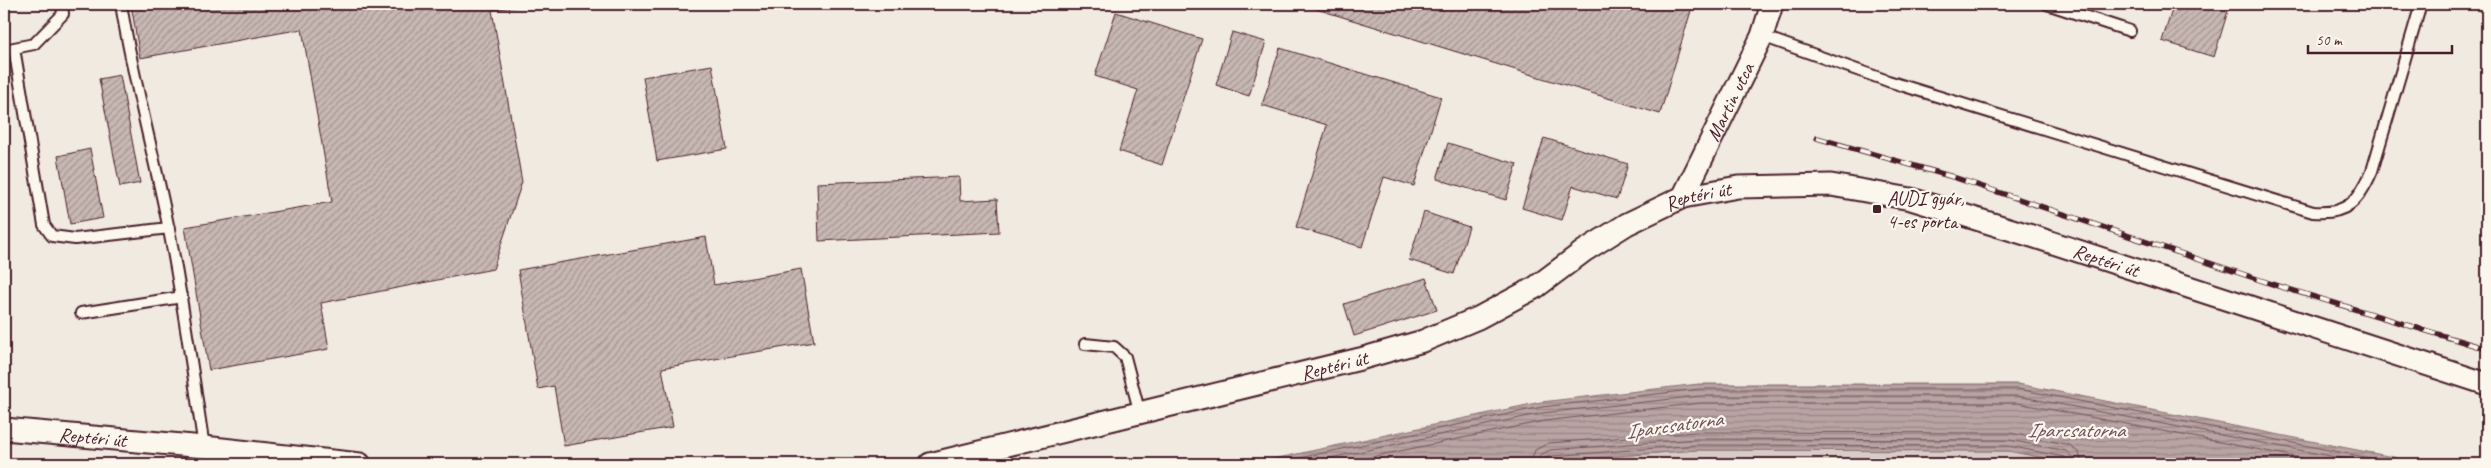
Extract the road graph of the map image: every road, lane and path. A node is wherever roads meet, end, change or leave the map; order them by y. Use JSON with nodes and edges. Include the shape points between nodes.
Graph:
{"nodes":[{"id":1,"x":62,"y":4,"type":"edge"},
{"id":2,"x":121,"y":4,"type":"edge"},
{"id":3,"x":1772,"y":4,"type":"edge"},
{"id":4,"x":2047,"y":4,"type":"edge"},
{"id":5,"x":2421,"y":4,"type":"edge"},
{"id":6,"x":2130,"y":31,"type":"dead end"},
{"id":7,"x":1762,"y":36,"type":"junction"},
{"id":8,"x":9,"y":49,"type":"edge"},
{"id":9,"x":1683,"y":197,"type":"junction"},
{"id":10,"x":169,"y":228,"type":"junction"},
{"id":11,"x":182,"y":297,"type":"junction"},
{"id":12,"x":81,"y":313,"type":"dead end"},
{"id":13,"x":1085,"y":344,"type":"dead end"},
{"id":14,"x":2487,"y":384,"type":"edge"},
{"id":15,"x":1140,"y":414,"type":"junction"},
{"id":16,"x":4,"y":429,"type":"edge"},
{"id":17,"x":204,"y":447,"type":"junction"},
{"id":18,"x":360,"y":464,"type":"edge"},
{"id":19,"x":930,"y":464,"type":"edge"}],
"edges":[{"from":1,"to":8,"type":"lane","via":[[63,14],[34,44]]},
{"from":2,"to":10,"type":"lane","via":[[130,60]]},
{"from":3,"to":7,"type":"street","name":"Martin utca"},
{"from":4,"to":6,"type":"lane"},
{"from":5,"to":7,"type":"lane","via":[[2372,171],[2362,194],[2348,206],[2330,213],[2313,212],[1888,81]]},
{"from":7,"to":9,"type":"street","name":"Martin utca"},
{"from":8,"to":10,"type":"lane","via":[[44,225],[52,236],[76,239]]},
{"from":9,"to":14,"type":"street","name":"Reptéri út","via":[[1738,187],[1831,186],[1911,199]]},
{"from":9,"to":15,"type":"street","name":"Reptéri út","via":[[1627,224],[1536,287],[1478,318],[1423,341]]},
{"from":10,"to":11,"type":"lane"},
{"from":11,"to":12,"type":"lane"},
{"from":11,"to":17,"type":"lane"},
{"from":13,"to":15,"type":"lane","via":[[1114,347],[1125,357]]},
{"from":15,"to":19,"type":"street","name":"Reptéri út"},
{"from":16,"to":17,"type":"street","name":"Reptéri út"},
{"from":17,"to":18,"type":"street","name":"Reptéri út"}]}
